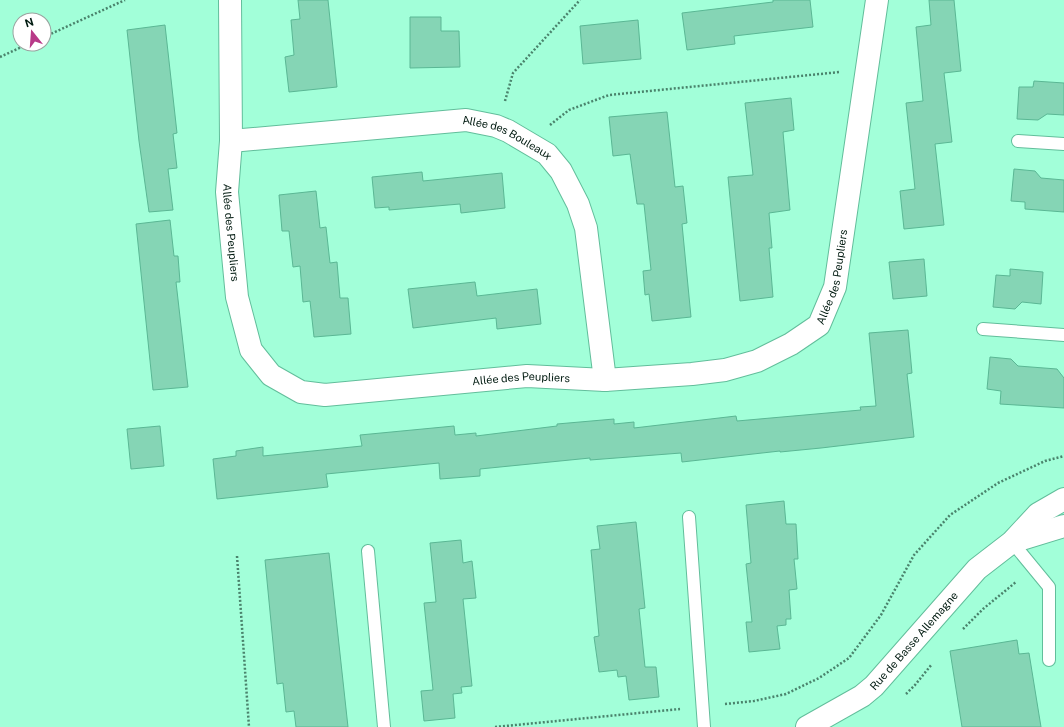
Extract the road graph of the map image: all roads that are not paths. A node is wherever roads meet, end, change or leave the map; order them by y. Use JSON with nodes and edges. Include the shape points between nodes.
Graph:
{"nodes":[{"id":1,"x":230,"y":0,"type":"edge"},
{"id":2,"x":877,"y":0,"type":"edge"},
{"id":3,"x":231,"y":141,"type":"junction"},
{"id":4,"x":1018,"y":141,"type":"dead end"},
{"id":5,"x":1064,"y":144,"type":"edge"},
{"id":6,"x":983,"y":329,"type":"dead end"},
{"id":7,"x":1064,"y":335,"type":"edge"},
{"id":8,"x":605,"y":380,"type":"junction"},
{"id":9,"x":1064,"y":499,"type":"edge"},
{"id":10,"x":689,"y":517,"type":"dead end"},
{"id":11,"x":1064,"y":526,"type":"edge"},
{"id":12,"x":1012,"y":542,"type":"junction"},
{"id":13,"x":368,"y":551,"type":"dead end"},
{"id":14,"x":1049,"y":660,"type":"dead end"},
{"id":15,"x":384,"y":727,"type":"edge"},
{"id":16,"x":704,"y":727,"type":"edge"},
{"id":17,"x":807,"y":727,"type":"edge"}],
"edges":[{"from":1,"to":3,"type":"street","name":"Allée des Peupliers"},
{"from":2,"to":8,"type":"street","name":"Allée des Peupliers","via":[[835,287],[819,325],[784,348],[757,361],[725,370]]},
{"from":3,"to":8,"type":"street","name":"Allée des Bouleaux","via":[[466,120],[508,131],[547,154],[561,171],[578,204],[586,228]]},
{"from":3,"to":8,"type":"street","name":"Allée des Peupliers","via":[[227,192],[237,297],[251,350],[271,375],[301,392],[325,395],[527,376]]},
{"from":4,"to":5,"type":"lane"},
{"from":6,"to":7,"type":"lane"},
{"from":9,"to":12,"type":"street","name":"Rue de Basse Allemagne","via":[[1038,514]]},
{"from":10,"to":16,"type":"lane"},
{"from":11,"to":12,"type":"street","name":"Rue de Basse Allemagne"},
{"from":12,"to":14,"type":"lane","via":[[1049,587]]},
{"from":12,"to":17,"type":"street","name":"Rue de Basse Allemagne","via":[[977,569],[874,686],[862,696]]},
{"from":13,"to":15,"type":"lane"}]}
